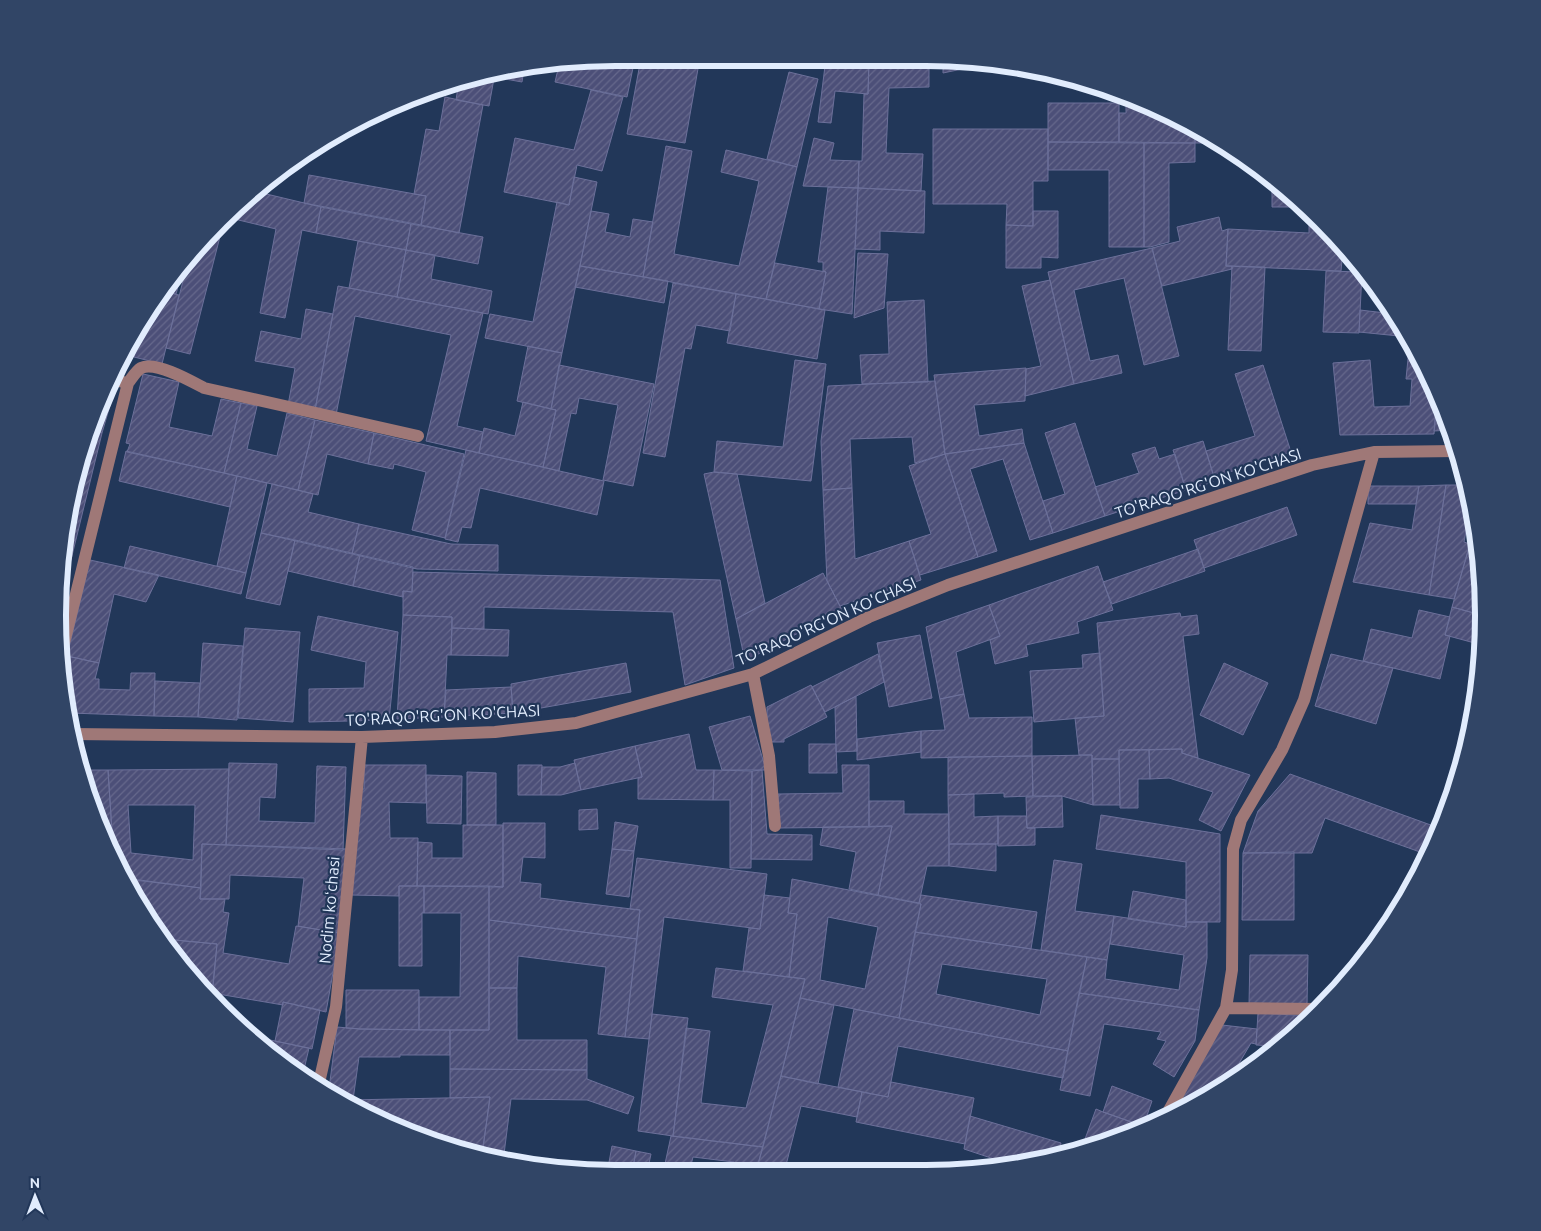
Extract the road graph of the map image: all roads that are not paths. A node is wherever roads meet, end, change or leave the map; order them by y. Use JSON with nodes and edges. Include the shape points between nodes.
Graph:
{"nodes":[{"id":1,"x":119,"y":381,"type":"edge"},
{"id":2,"x":128,"y":383,"type":"junction"},
{"id":3,"x":418,"y":436,"type":"dead end"},
{"id":4,"x":1450,"y":451,"type":"edge"},
{"id":5,"x":1374,"y":452,"type":"junction"},
{"id":6,"x":66,"y":633,"type":"edge"},
{"id":7,"x":753,"y":674,"type":"junction"},
{"id":8,"x":80,"y":734,"type":"edge"},
{"id":9,"x":362,"y":738,"type":"junction"},
{"id":10,"x":775,"y":826,"type":"dead end"},
{"id":11,"x":1226,"y":1008,"type":"junction"},
{"id":12,"x":1308,"y":1010,"type":"edge"},
{"id":13,"x":319,"y":1078,"type":"edge"},
{"id":14,"x":1171,"y":1106,"type":"edge"}],
"edges":[{"from":1,"to":2,"type":"street"},
{"from":2,"to":3,"type":"street","via":[[140,369],[156,368],[175,372],[204,388]]},
{"from":2,"to":6,"type":"street"},
{"from":4,"to":5,"type":"street","name":"TO'RAQO'RG'ON KO'CHASI"},
{"from":5,"to":7,"type":"street","name":"TO'RAQO'RG'ON KO'CHASI","via":[[1312,465],[948,585],[869,618]]},
{"from":5,"to":11,"type":"street","via":[[1304,700],[1282,750],[1241,820],[1233,848],[1232,970]]},
{"from":7,"to":9,"type":"street","name":"TO'RAQO'RG'ON KO'CHASI","via":[[576,723],[495,732]]},
{"from":7,"to":10,"type":"street","via":[[769,756]]},
{"from":8,"to":9,"type":"street","name":"TO'RAQO'RG'ON KO'CHASI"},
{"from":9,"to":13,"type":"street","name":"Nodim koʻchasi","via":[[336,1007]]},
{"from":11,"to":12,"type":"street"},
{"from":11,"to":14,"type":"street"}]}
